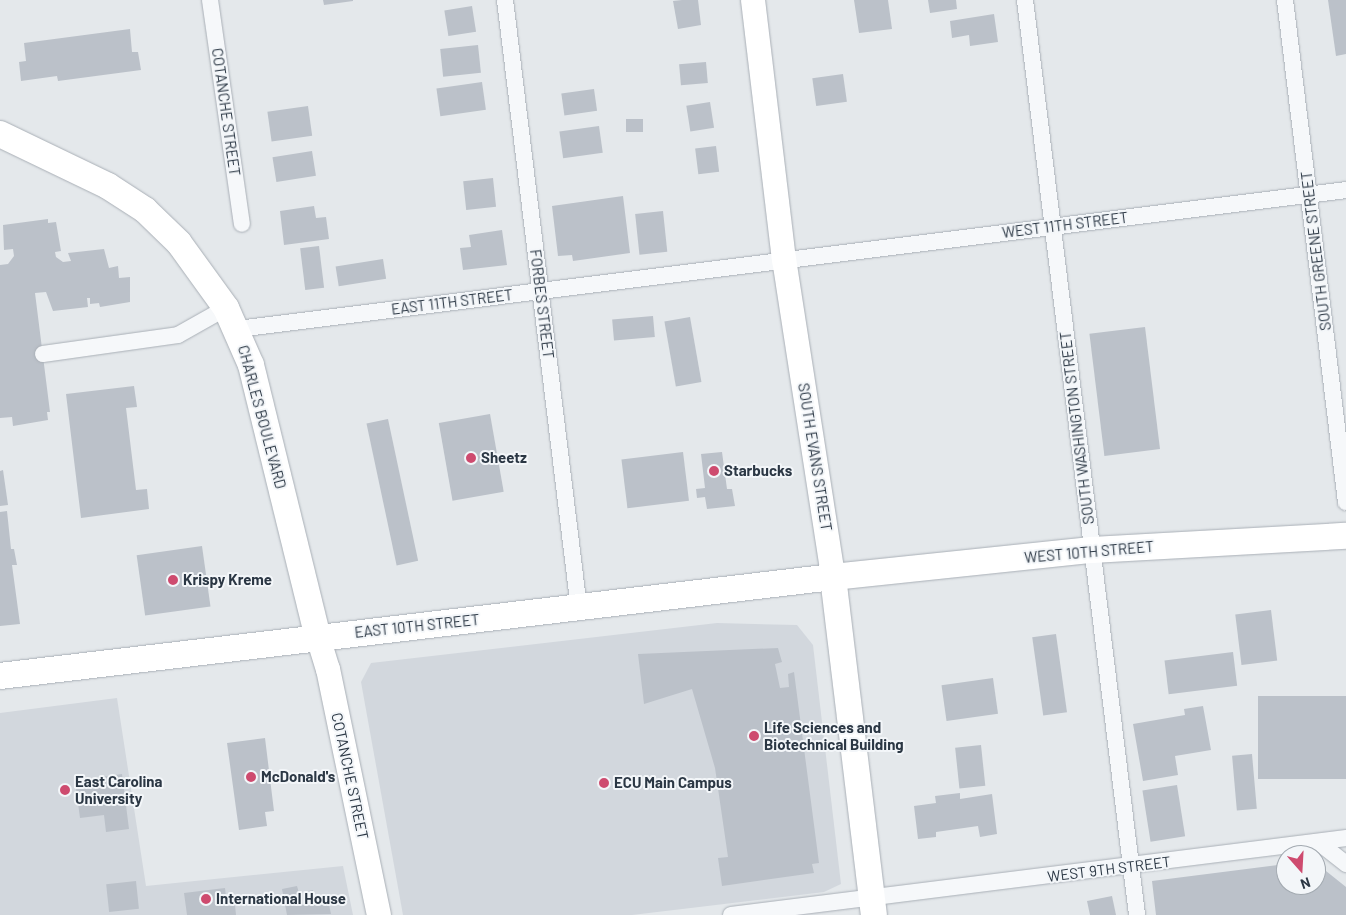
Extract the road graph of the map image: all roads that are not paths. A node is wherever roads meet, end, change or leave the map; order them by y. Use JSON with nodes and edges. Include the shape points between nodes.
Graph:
{"nodes":[{"id":1,"x":210,"y":0,"type":"edge"},
{"id":2,"x":505,"y":0,"type":"edge"},
{"id":3,"x":752,"y":0,"type":"edge"},
{"id":4,"x":1025,"y":0,"type":"edge"},
{"id":5,"x":1285,"y":0,"type":"edge"},
{"id":6,"x":0,"y":134,"type":"edge"},
{"id":7,"x":1346,"y":190,"type":"edge"},
{"id":8,"x":1309,"y":194,"type":"junction"},
{"id":9,"x":242,"y":224,"type":"dead end"},
{"id":10,"x":1053,"y":226,"type":"junction"},
{"id":11,"x":784,"y":259,"type":"junction"},
{"id":12,"x":540,"y":290,"type":"junction"},
{"id":13,"x":232,"y":319,"type":"junction"},
{"id":14,"x":43,"y":354,"type":"dead end"},
{"id":15,"x":1346,"y":502,"type":"edge"},
{"id":16,"x":1346,"y":536,"type":"edge"},
{"id":17,"x":1092,"y":550,"type":"junction"},
{"id":18,"x":833,"y":577,"type":"junction"},
{"id":19,"x":578,"y":609,"type":"junction"},
{"id":20,"x":318,"y":637,"type":"junction"},
{"id":21,"x":0,"y":676,"type":"edge"},
{"id":22,"x":1346,"y":838,"type":"edge"},
{"id":23,"x":1318,"y":842,"type":"junction"},
{"id":24,"x":1346,"y":864,"type":"edge"},
{"id":25,"x":1132,"y":866,"type":"junction"},
{"id":26,"x":873,"y":907,"type":"edge"},
{"id":27,"x":379,"y":915,"type":"edge"},
{"id":28,"x":731,"y":915,"type":"edge"},
{"id":29,"x":1137,"y":915,"type":"edge"}],
"edges":[{"from":1,"to":9,"type":"street","name":"COTANCHE STREET"},
{"from":2,"to":12,"type":"street","name":"FORBES STREET"},
{"from":3,"to":11,"type":"main road","name":"SOUTH EVANS STREET"},
{"from":4,"to":10,"type":"street","name":"SOUTH WASHINGTON STREET"},
{"from":5,"to":8,"type":"street","name":"SOUTH GREENE STREET"},
{"from":6,"to":13,"type":"main road","name":"CHARLES BOULEVARD","via":[[108,186],[144,210],[179,243]]},
{"from":7,"to":8,"type":"street","name":"WEST 11TH STREET"},
{"from":8,"to":10,"type":"street","name":"WEST 11TH STREET"},
{"from":8,"to":15,"type":"street","name":"SOUTH GREENE STREET"},
{"from":10,"to":11,"type":"street","name":"WEST 11TH STREET"},
{"from":10,"to":17,"type":"street","name":"SOUTH WASHINGTON STREET"},
{"from":11,"to":12,"type":"street","name":"EAST 11TH STREET"},
{"from":11,"to":18,"type":"main road","name":"SOUTH EVANS STREET"},
{"from":12,"to":13,"type":"street","name":"EAST 11TH STREET"},
{"from":12,"to":19,"type":"street","name":"FORBES STREET"},
{"from":13,"to":14,"type":"street","via":[[178,335]]},
{"from":13,"to":20,"type":"main road","name":"CHARLES BOULEVARD","via":[[251,365]]},
{"from":16,"to":17,"type":"main road","name":"WEST 10TH STREET"},
{"from":17,"to":18,"type":"main road","name":"WEST 10TH STREET"},
{"from":17,"to":25,"type":"street","name":"SOUTH WASHINGTON STREET"},
{"from":18,"to":19,"type":"main road","name":"EAST 10TH STREET"},
{"from":18,"to":26,"type":"main road","name":"SOUTH EVANS STREET"},
{"from":19,"to":20,"type":"main road","name":"EAST 10TH STREET"},
{"from":20,"to":21,"type":"main road","name":"EAST 10TH STREET"},
{"from":20,"to":27,"type":"main road","name":"COTANCHE STREET","via":[[328,669]]},
{"from":22,"to":23,"type":"street","name":"WEST 9TH STREET"},
{"from":23,"to":24,"type":"street"},
{"from":23,"to":25,"type":"street","name":"WEST 9TH STREET"},
{"from":25,"to":26,"type":"street","name":"WEST 9TH STREET"},
{"from":25,"to":29,"type":"street","name":"SOUTH WASHINGTON STREET"},
{"from":26,"to":28,"type":"street","name":"WEST 9TH STREET"}]}
